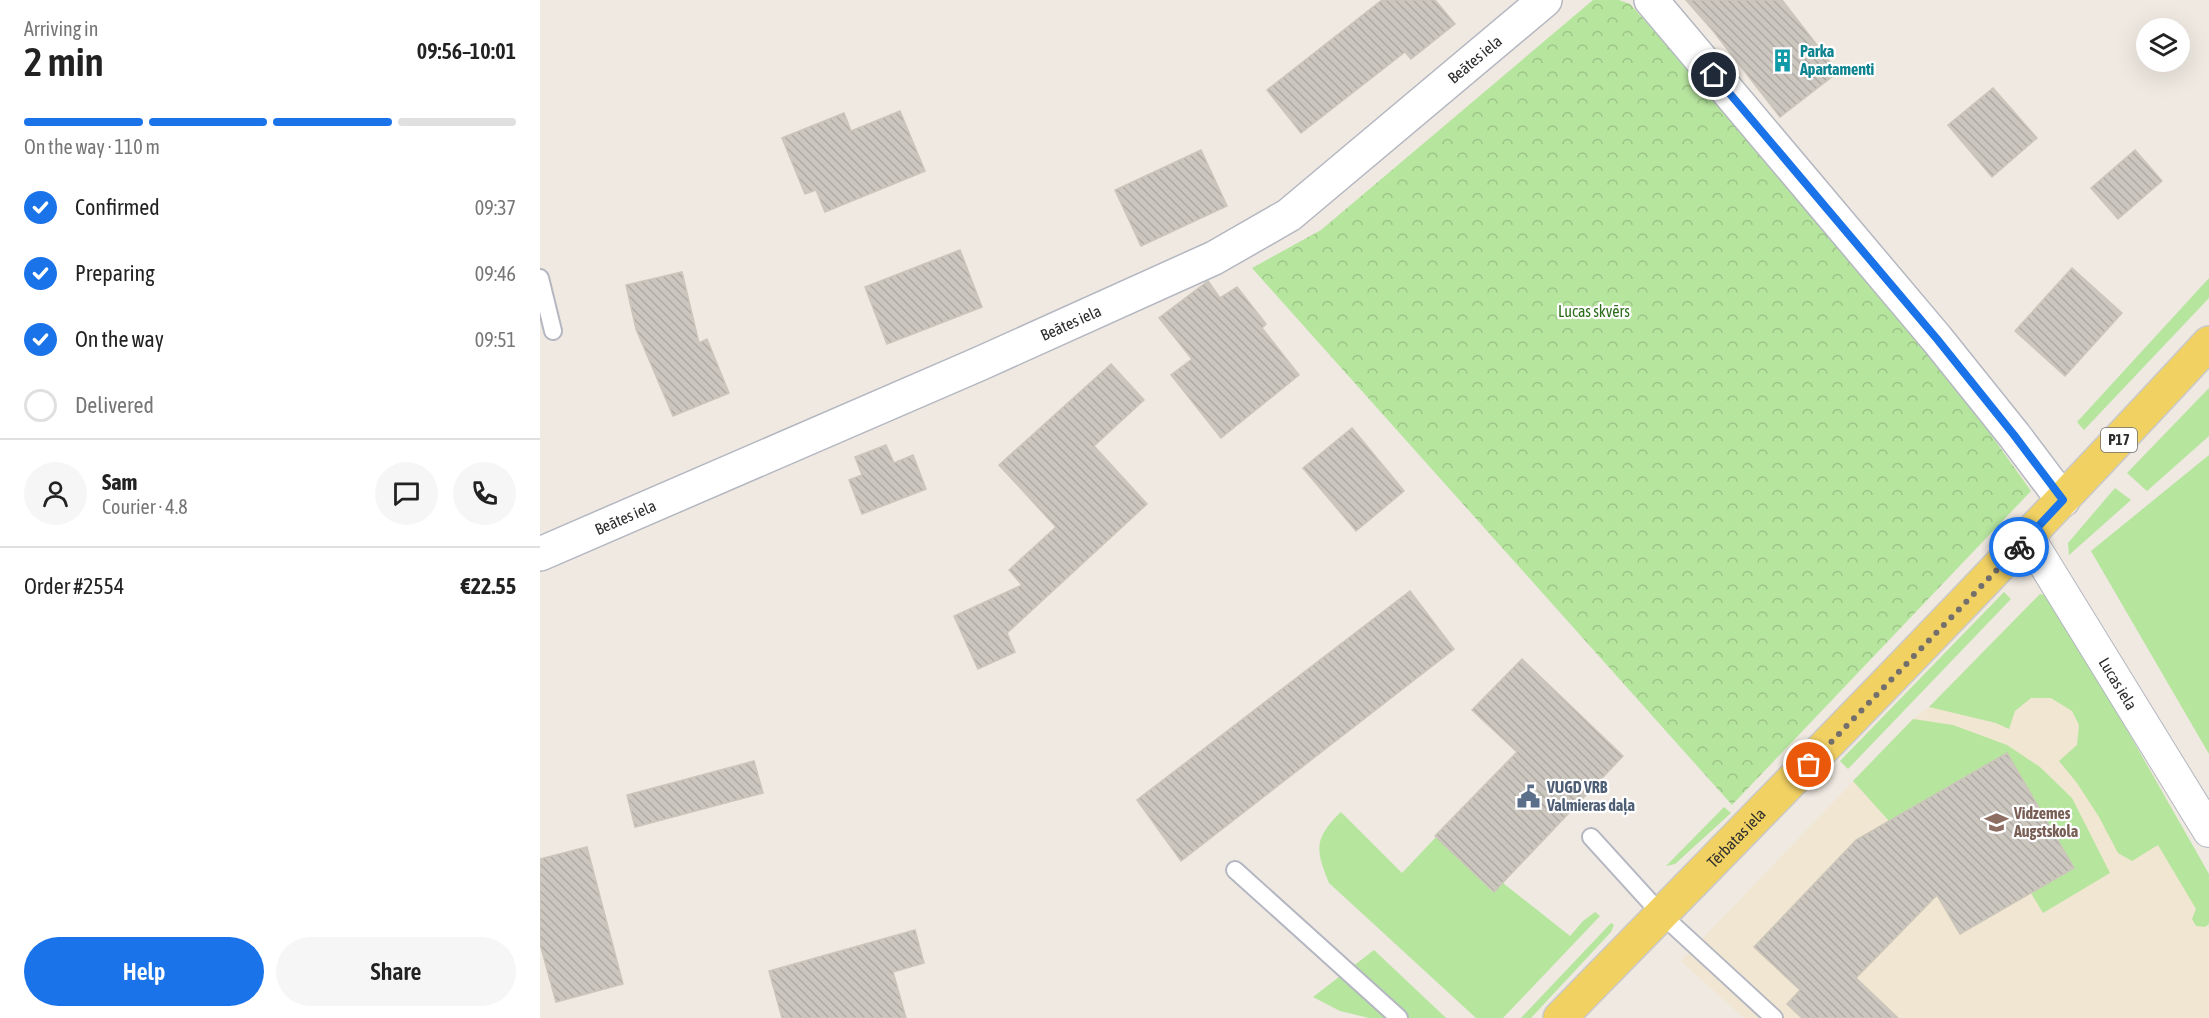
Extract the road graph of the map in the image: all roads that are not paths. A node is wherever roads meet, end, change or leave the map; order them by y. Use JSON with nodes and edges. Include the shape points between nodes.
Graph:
{"nodes":[{"id":1,"x":1545,"y":0,"type":"edge"},
{"id":2,"x":1651,"y":0,"type":"edge"},
{"id":3,"x":540,"y":278,"type":"edge"},
{"id":4,"x":553,"y":331,"type":"dead end"},
{"id":5,"x":2209,"y":343,"type":"edge"},
{"id":6,"x":2063,"y":500,"type":"junction"},
{"id":7,"x":2028,"y":537,"type":"junction"},
{"id":8,"x":540,"y":554,"type":"edge"},
{"id":9,"x":2209,"y":831,"type":"edge"},
{"id":10,"x":1591,"y":837,"type":"dead end"},
{"id":11,"x":1235,"y":870,"type":"dead end"},
{"id":12,"x":1661,"y":914,"type":"junction"},
{"id":13,"x":1399,"y":1018,"type":"edge"},
{"id":14,"x":1560,"y":1018,"type":"edge"},
{"id":15,"x":1774,"y":1018,"type":"edge"}],
"edges":[{"from":1,"to":8,"type":"street","name":"Beātes iela","via":[[1289,215],[1214,258]]},
{"from":2,"to":6,"type":"street","via":[[1937,339]]},
{"from":3,"to":4,"type":"lane"},
{"from":5,"to":6,"type":"main road","name":"Tērbatas iela","number":"P17"},
{"from":6,"to":7,"type":"main road","name":"Tērbatas iela","number":"P17"},
{"from":7,"to":9,"type":"street","name":"Lucas iela"},
{"from":7,"to":12,"type":"main road","name":"Tērbatas iela","number":"P17"},
{"from":10,"to":12,"type":"lane"},
{"from":11,"to":13,"type":"lane"},
{"from":12,"to":14,"type":"main road","name":"Tērbatas iela","number":"P17"},
{"from":12,"to":15,"type":"lane"}]}
